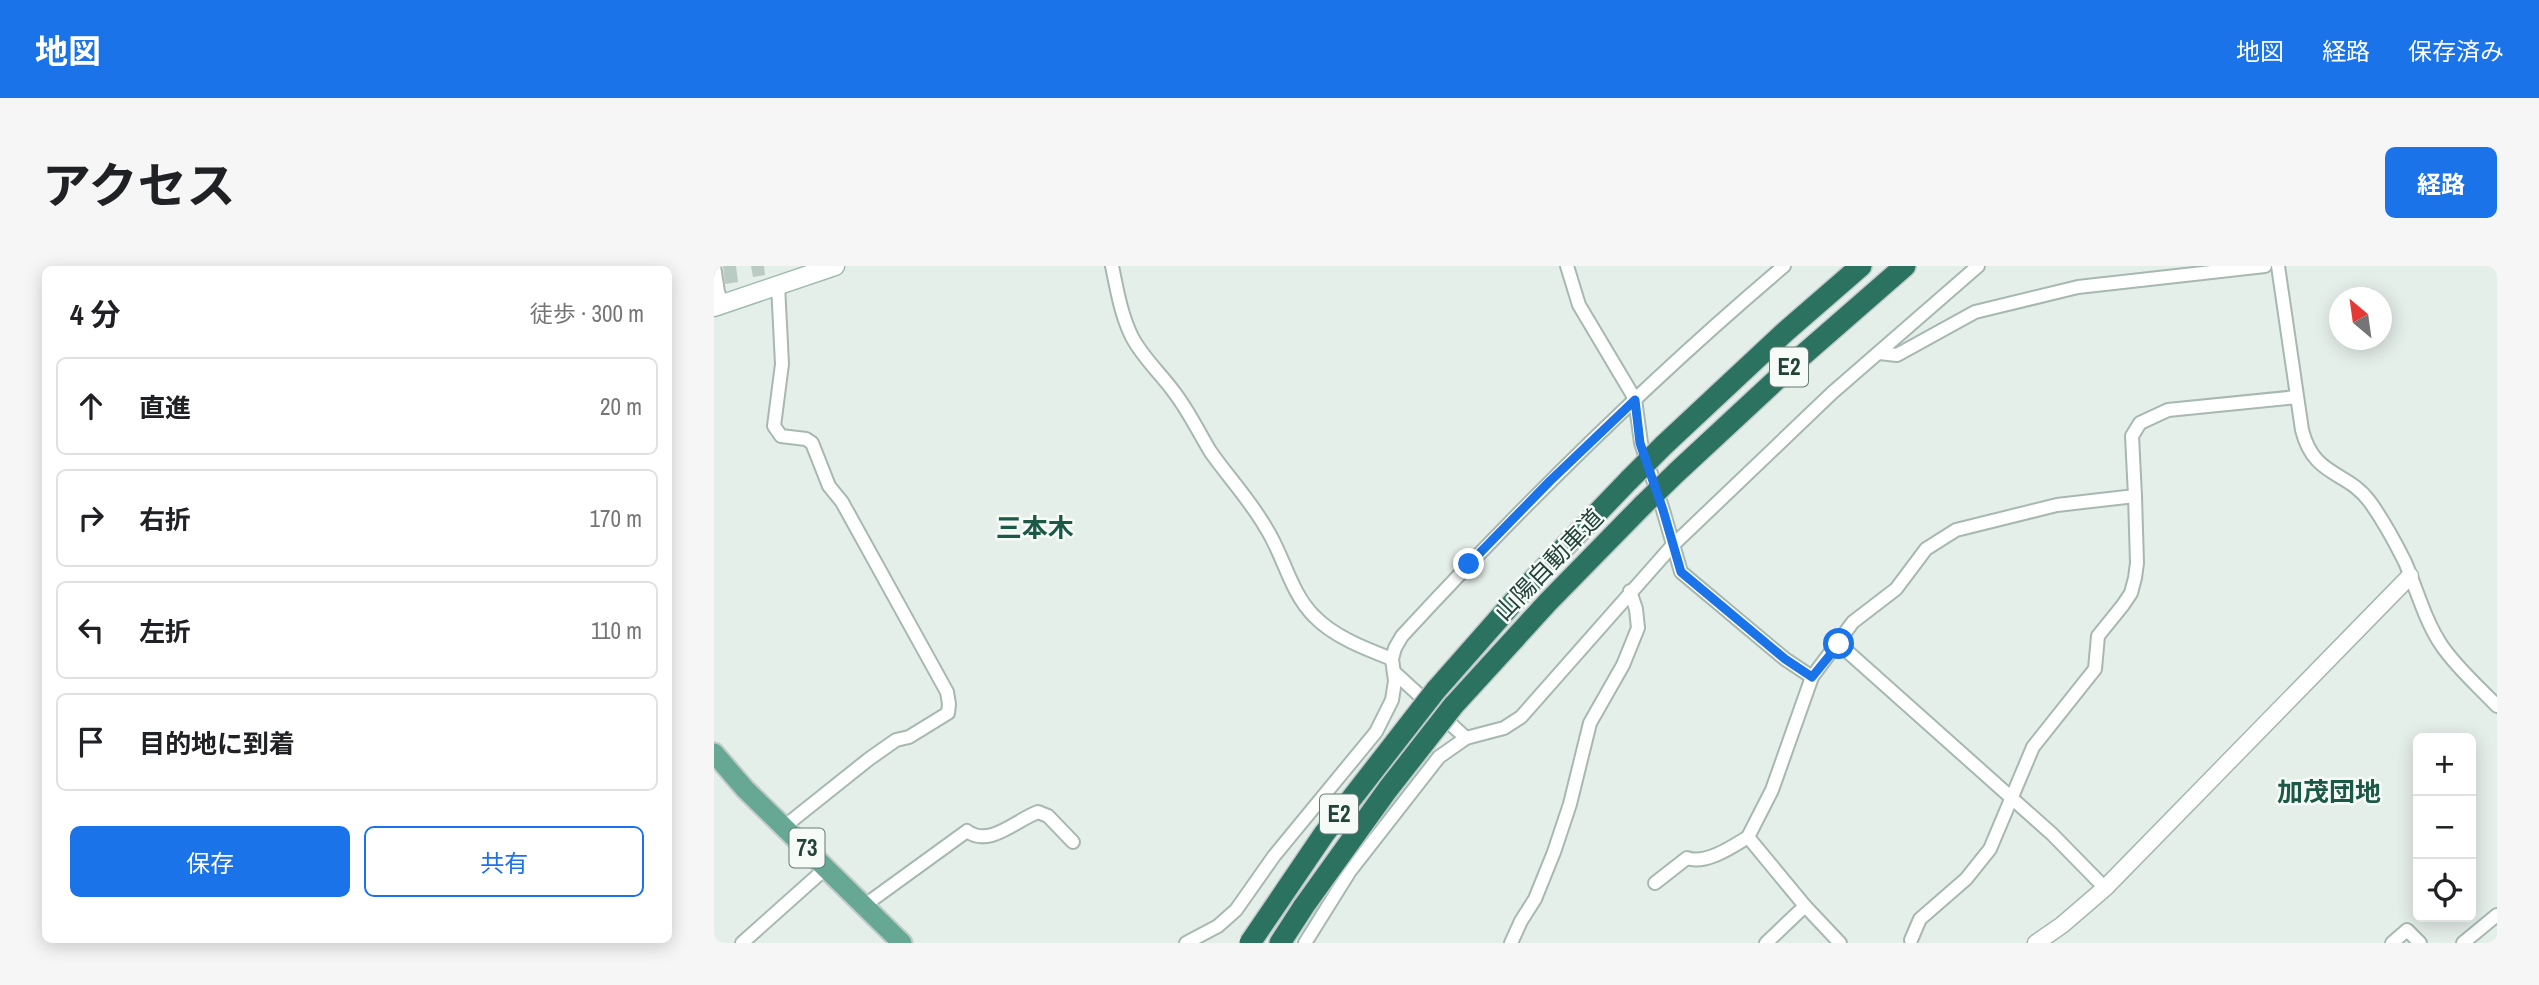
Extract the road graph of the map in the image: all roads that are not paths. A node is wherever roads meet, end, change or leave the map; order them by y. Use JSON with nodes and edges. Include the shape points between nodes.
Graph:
{"nodes":[{"id":1,"x":715,"y":266,"type":"edge"},
{"id":2,"x":835,"y":266,"type":"edge"},
{"id":3,"x":1112,"y":266,"type":"edge"},
{"id":4,"x":1567,"y":266,"type":"edge"},
{"id":5,"x":1784,"y":266,"type":"edge"},
{"id":6,"x":1861,"y":266,"type":"edge"},
{"id":7,"x":1905,"y":266,"type":"edge"},
{"id":8,"x":1978,"y":266,"type":"edge"},
{"id":9,"x":2265,"y":266,"type":"edge"},
{"id":10,"x":2278,"y":266,"type":"edge"},
{"id":11,"x":778,"y":285,"type":"junction"},
{"id":12,"x":719,"y":302,"type":"edge"},
{"id":13,"x":1879,"y":352,"type":"junction"},
{"id":14,"x":2297,"y":397,"type":"junction"},
{"id":15,"x":1635,"y":400,"type":"junction"},
{"id":16,"x":2135,"y":496,"type":"junction"},
{"id":17,"x":1672,"y":545,"type":"junction"},
{"id":18,"x":2410,"y":576,"type":"junction"},
{"id":19,"x":1630,"y":591,"type":"junction"},
{"id":20,"x":1839,"y":644,"type":"junction"},
{"id":21,"x":1393,"y":666,"type":"junction"},
{"id":22,"x":1812,"y":677,"type":"junction"},
{"id":23,"x":2497,"y":706,"type":"edge"},
{"id":24,"x":1466,"y":738,"type":"junction"},
{"id":25,"x":714,"y":753,"type":"edge"},
{"id":26,"x":2012,"y":797,"type":"junction"},
{"id":27,"x":785,"y":827,"type":"junction"},
{"id":28,"x":1748,"y":837,"type":"junction"},
{"id":29,"x":1073,"y":842,"type":"dead end"},
{"id":30,"x":826,"y":867,"type":"junction"},
{"id":31,"x":1655,"y":883,"type":"dead end"},
{"id":32,"x":2105,"y":888,"type":"junction"},
{"id":33,"x":864,"y":905,"type":"junction"},
{"id":34,"x":1805,"y":906,"type":"junction"},
{"id":35,"x":2497,"y":915,"type":"edge"},
{"id":36,"x":1203,"y":933,"type":"junction"},
{"id":37,"x":1911,"y":940,"type":"dead end"},
{"id":38,"x":742,"y":943,"type":"edge"},
{"id":39,"x":902,"y":943,"type":"edge"},
{"id":40,"x":1186,"y":943,"type":"edge"},
{"id":41,"x":1216,"y":943,"type":"edge"},
{"id":42,"x":1250,"y":943,"type":"edge"},
{"id":43,"x":1281,"y":943,"type":"edge"},
{"id":44,"x":1305,"y":943,"type":"edge"},
{"id":45,"x":1511,"y":943,"type":"edge"},
{"id":46,"x":1766,"y":943,"type":"edge"},
{"id":47,"x":1840,"y":943,"type":"edge"},
{"id":48,"x":2036,"y":943,"type":"edge"},
{"id":49,"x":2392,"y":943,"type":"edge"},
{"id":50,"x":2420,"y":943,"type":"edge"},
{"id":51,"x":2463,"y":943,"type":"edge"}],
"edges":[{"from":1,"to":12,"type":"street"},
{"from":2,"to":11,"type":"main road"},
{"from":3,"to":21,"type":"street","via":[[1133,338],[1255,509],[1306,606],[1323,625]]},
{"from":4,"to":15,"type":"street","via":[[1579,305]]},
{"from":5,"to":15,"type":"street"},
{"from":6,"to":42,"type":"highway","name":"山陽自動車道","number":"E2","bridge":true,"via":[[1664,445],[1532,581],[1436,690],[1324,834]]},
{"from":7,"to":43,"type":"highway","name":"山陽自動車道","number":"E2","bridge":true,"via":[[1677,472],[1548,602],[1453,706],[1381,798]]},
{"from":8,"to":13,"type":"street"},
{"from":9,"to":13,"type":"street","via":[[2065,290],[1975,312],[1897,355]]},
{"from":10,"to":14,"type":"street"},
{"from":11,"to":12,"type":"main road"},
{"from":11,"to":27,"type":"street","via":[[782,364],[774,426],[781,436],[812,443],[829,486],[896,597],[947,692],[949,704],[948,713],[896,740]]},
{"from":13,"to":17,"type":"street"},
{"from":14,"to":16,"type":"street","via":[[2168,410],[2140,423],[2132,436]]},
{"from":14,"to":18,"type":"street","via":[[2309,451],[2326,470],[2369,500]]},
{"from":15,"to":17,"type":"street","via":[[1640,443]]},
{"from":15,"to":21,"type":"street","via":[[1550,481],[1402,636]]},
{"from":16,"to":20,"type":"street","via":[[2057,505],[1955,530],[1926,549],[1896,589],[1853,622]]},
{"from":16,"to":26,"type":"street","via":[[2137,563],[2131,593],[2098,636],[2095,669],[2033,747]]},
{"from":17,"to":19,"type":"street"},
{"from":17,"to":22,"type":"street","via":[[1681,572]]},
{"from":18,"to":23,"type":"street","via":[[2442,645]]},
{"from":18,"to":32,"type":"street"},
{"from":19,"to":24,"type":"street","via":[[1521,717],[1504,728]]},
{"from":19,"to":45,"type":"street","via":[[1638,628],[1590,723],[1554,852]]},
{"from":20,"to":22,"type":"street"},
{"from":20,"to":26,"type":"street"},
{"from":21,"to":24,"type":"street"},
{"from":21,"to":36,"type":"street","via":[[1395,690],[1376,732],[1274,856],[1236,910]]},
{"from":22,"to":28,"type":"street","via":[[1772,790]]},
{"from":24,"to":44,"type":"street","via":[[1439,757],[1382,827]]},
{"from":25,"to":27,"type":"main road","number":"73"},
{"from":26,"to":32,"type":"street"},
{"from":26,"to":37,"type":"street","via":[[1979,865],[1920,919]]},
{"from":27,"to":30,"type":"main road","number":"73"},
{"from":28,"to":31,"type":"street","via":[[1707,860],[1687,858]]},
{"from":28,"to":34,"type":"street"},
{"from":29,"to":33,"type":"street","via":[[1048,816],[1038,813],[989,836],[967,831]]},
{"from":30,"to":33,"type":"main road","number":"73"},
{"from":30,"to":38,"type":"street"},
{"from":32,"to":48,"type":"street"},
{"from":33,"to":39,"type":"main road","number":"73"},
{"from":34,"to":46,"type":"street"},
{"from":34,"to":47,"type":"street"},
{"from":35,"to":51,"type":"street"},
{"from":36,"to":40,"type":"street"},
{"from":36,"to":41,"type":"street"},
{"from":49,"to":50,"type":"street","via":[[2407,930]]}]}
